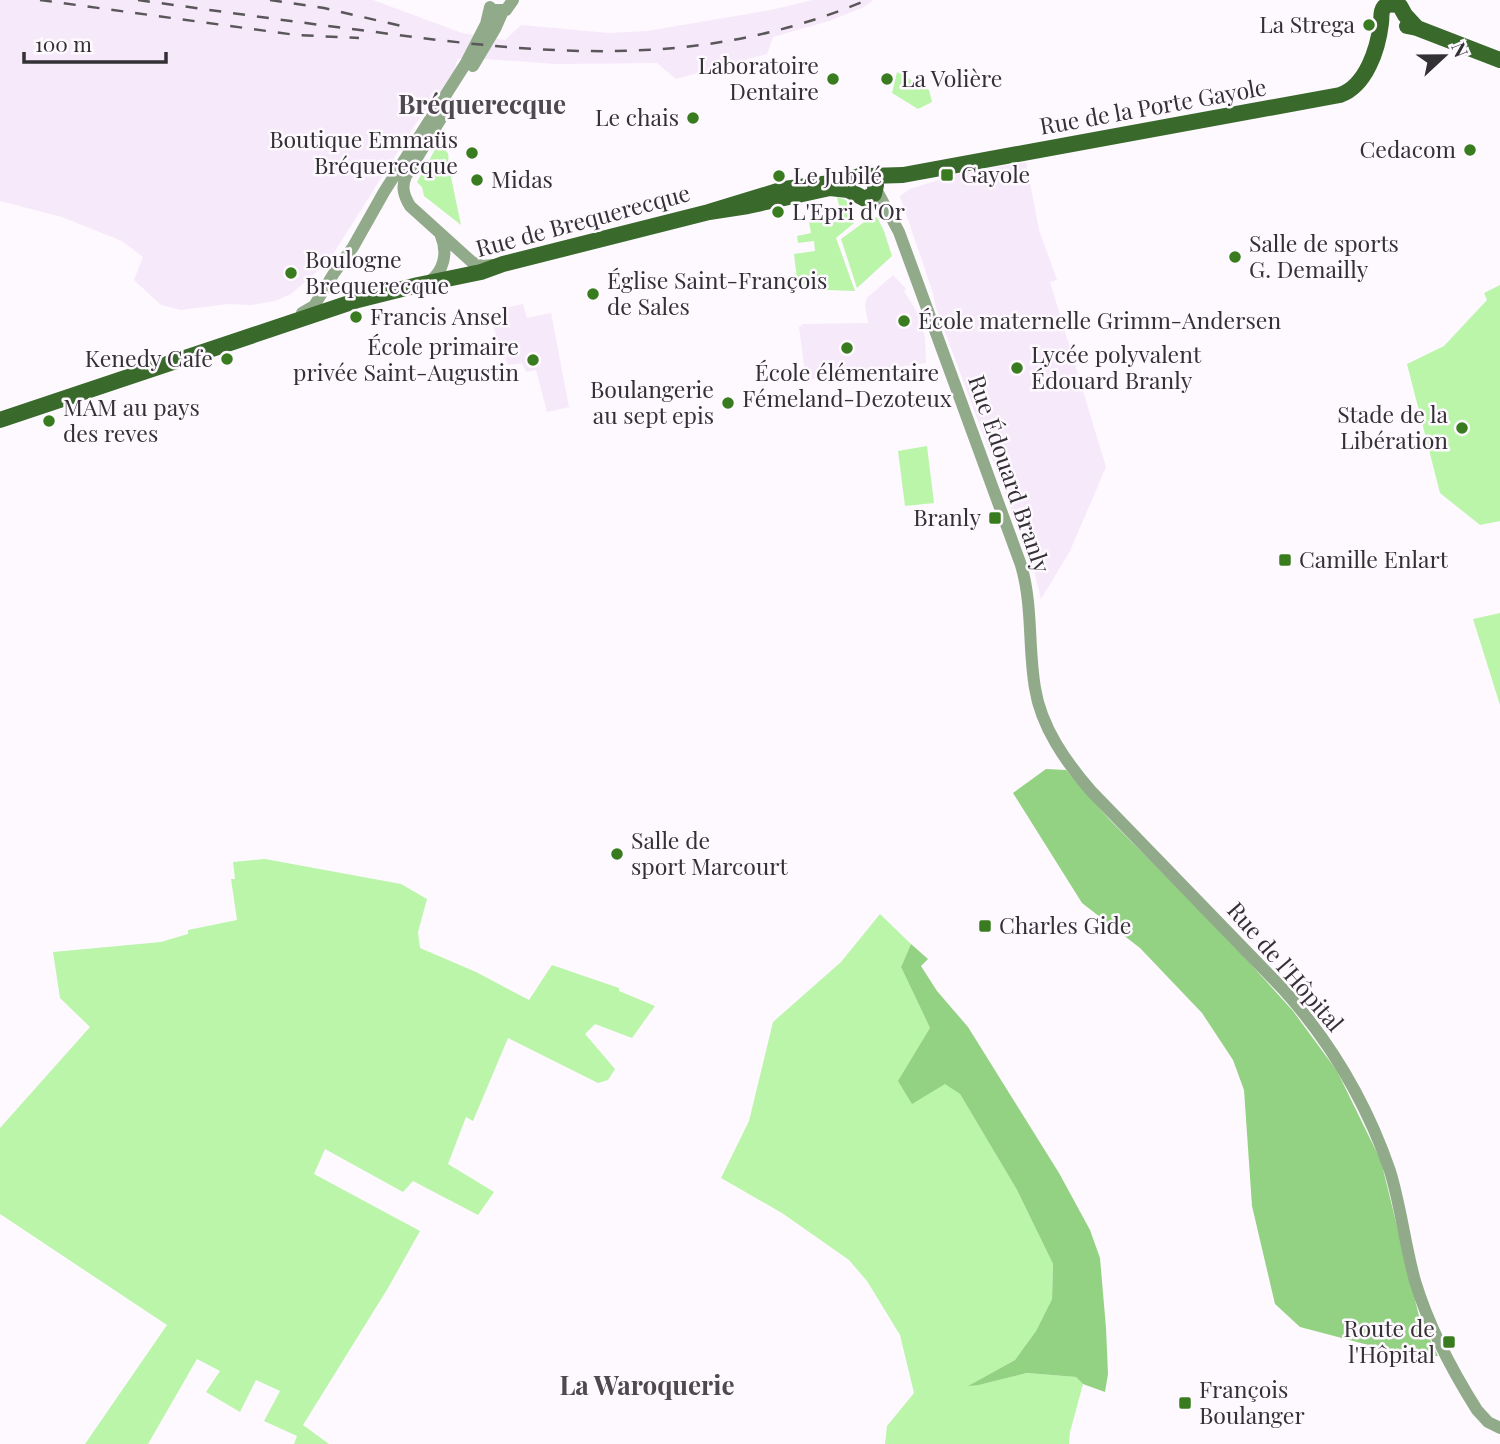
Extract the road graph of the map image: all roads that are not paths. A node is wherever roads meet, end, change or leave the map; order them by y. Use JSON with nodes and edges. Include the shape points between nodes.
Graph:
{"nodes":[{"id":1,"x":513,"y":0,"type":"edge"},
{"id":2,"x":493,"y":6,"type":"edge"},
{"id":3,"x":1500,"y":60,"type":"edge"},
{"id":4,"x":866,"y":187,"type":"junction"},
{"id":5,"x":417,"y":212,"type":"junction"},
{"id":6,"x":373,"y":215,"type":"junction"},
{"id":7,"x":441,"y":235,"type":"junction"},
{"id":8,"x":503,"y":264,"type":"junction"},
{"id":9,"x":429,"y":282,"type":"junction"},
{"id":10,"x":275,"y":326,"type":"junction"},
{"id":11,"x":0,"y":420,"type":"edge"},
{"id":12,"x":1034,"y":680,"type":"joint"},
{"id":13,"x":1500,"y":1428,"type":"edge"}],
"edges":[{"from":1,"to":2,"type":"street","via":[[509,8]]},
{"from":2,"to":5,"type":"street","via":[[492,35],[404,180],[406,199]]},
{"from":2,"to":6,"type":"street","via":[[466,63]]},
{"from":3,"to":4,"type":"main road","name":"Rue de la Porte Gayole","via":[[1418,28],[1391,25],[1361,81],[1340,95],[903,175]]},
{"from":4,"to":8,"type":"main road","name":"Rue de Brequerecque","via":[[822,188]]},
{"from":4,"to":12,"type":"street","name":"Rue Édouard Branly","via":[[904,247],[1021,565]]},
{"from":5,"to":6,"type":"street","via":[[392,195]]},
{"from":5,"to":7,"type":"street"},
{"from":6,"to":10,"type":"street","via":[[313,308]]},
{"from":7,"to":8,"type":"street","via":[[475,264]]},
{"from":7,"to":9,"type":"street","via":[[444,262]]},
{"from":8,"to":9,"type":"main road","name":"Rue de Brequerecque"},
{"from":9,"to":10,"type":"main road","name":"Rue de Brequerecque"},
{"from":10,"to":11,"type":"main road","name":"Rue de Brequerecque"},
{"from":12,"to":13,"type":"street","name":"Rue de l'Hôpital","via":[[1047,725],[1079,777],[1282,988],[1341,1066],[1387,1164],[1429,1319],[1474,1405]]}]}
